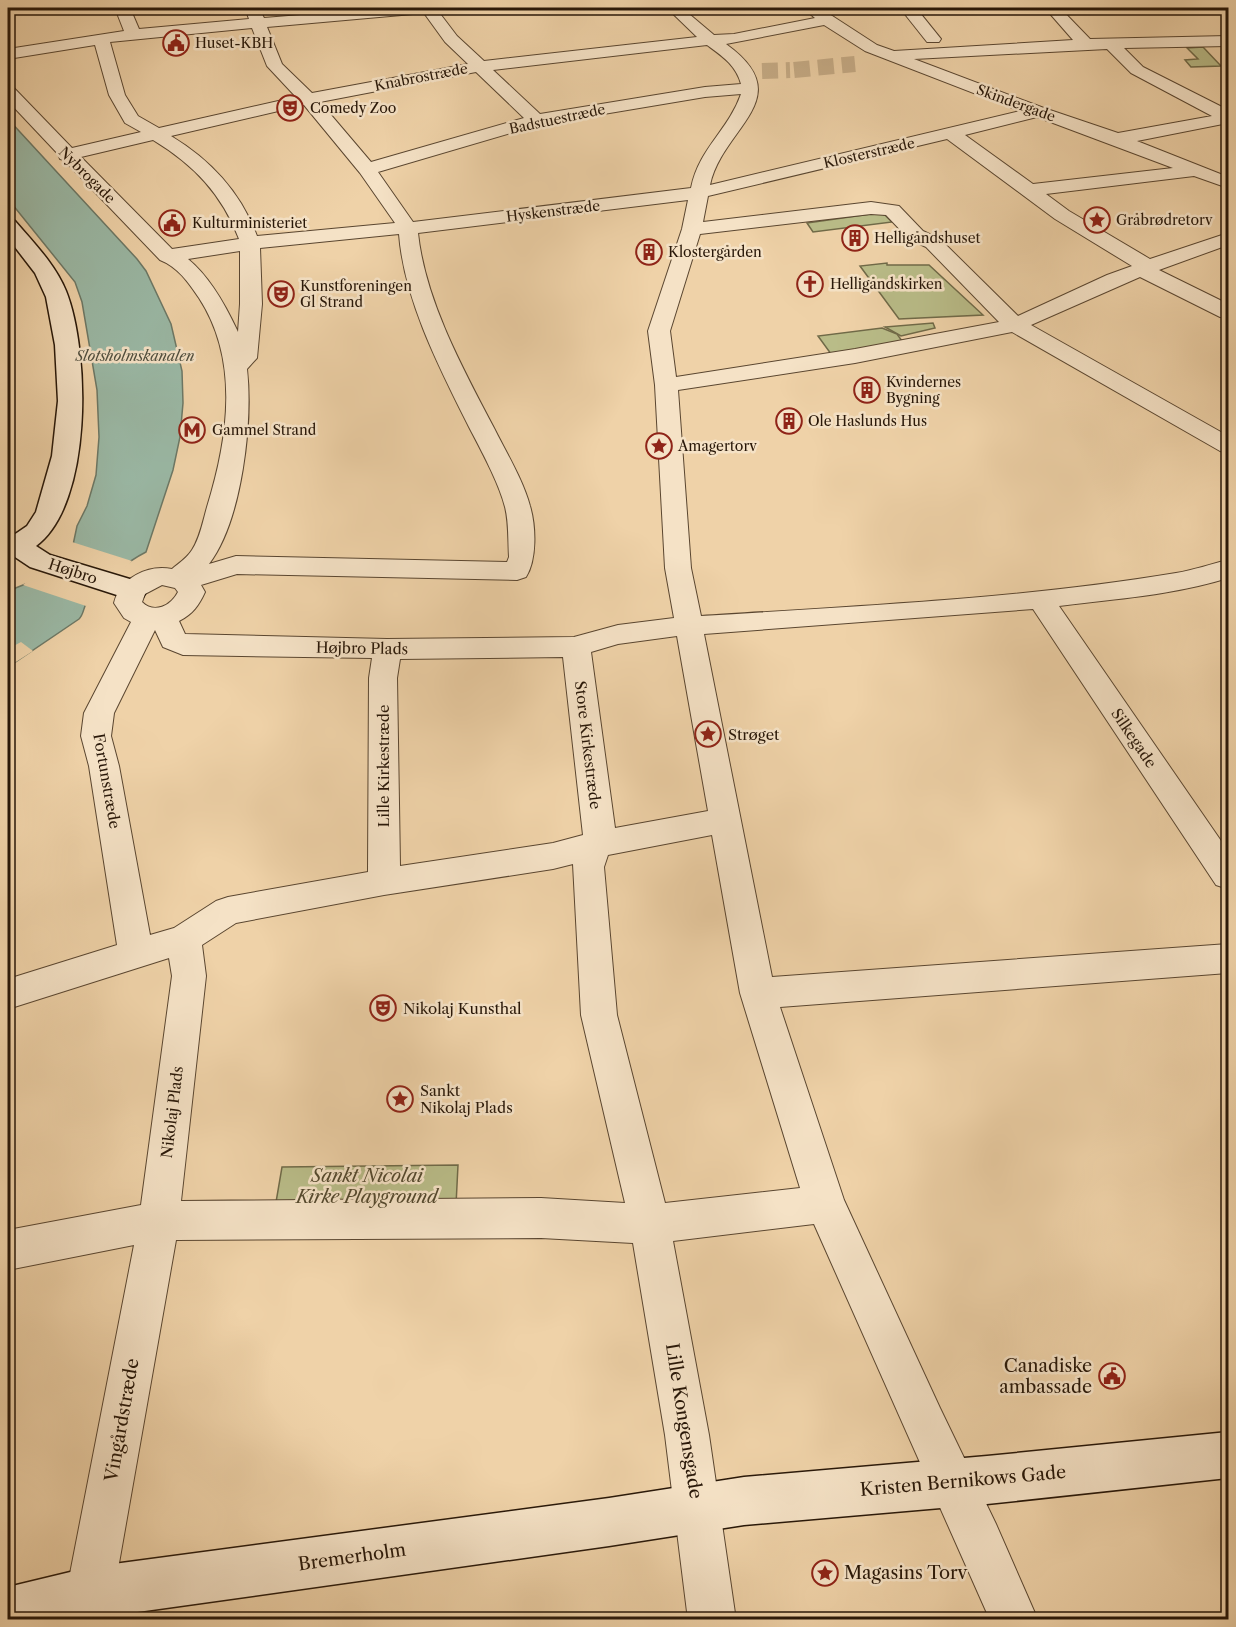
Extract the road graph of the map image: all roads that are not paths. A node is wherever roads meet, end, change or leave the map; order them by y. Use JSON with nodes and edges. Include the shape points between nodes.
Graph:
{"nodes":[{"id":1,"x":123,"y":8,"type":"edge"},
{"id":2,"x":252,"y":8,"type":"edge"},
{"id":3,"x":430,"y":8,"type":"edge"},
{"id":4,"x":674,"y":8,"type":"edge"},
{"id":5,"x":811,"y":8,"type":"edge"},
{"id":6,"x":908,"y":8,"type":"edge"},
{"id":7,"x":1052,"y":8,"type":"edge"},
{"id":8,"x":826,"y":20,"type":"junction"},
{"id":9,"x":260,"y":24,"type":"junction"},
{"id":10,"x":133,"y":34,"type":"junction"},
{"id":11,"x":101,"y":39,"type":"junction"},
{"id":12,"x":933,"y":39,"type":"dead end"},
{"id":13,"x":710,"y":40,"type":"junction"},
{"id":14,"x":1228,"y":42,"type":"edge"},
{"id":15,"x":1086,"y":44,"type":"junction"},
{"id":16,"x":1112,"y":45,"type":"junction"},
{"id":17,"x":8,"y":54,"type":"edge"},
{"id":18,"x":892,"y":56,"type":"junction"},
{"id":19,"x":478,"y":67,"type":"junction"},
{"id":20,"x":753,"y":77,"type":"junction"},
{"id":21,"x":8,"y":92,"type":"edge"},
{"id":22,"x":308,"y":99,"type":"junction"},
{"id":23,"x":1038,"y":112,"type":"junction"},
{"id":24,"x":1228,"y":117,"type":"edge"},
{"id":25,"x":536,"y":120,"type":"junction"},
{"id":26,"x":154,"y":133,"type":"junction"},
{"id":27,"x":952,"y":134,"type":"junction"},
{"id":28,"x":1117,"y":139,"type":"junction"},
{"id":29,"x":66,"y":154,"type":"junction"},
{"id":30,"x":367,"y":169,"type":"junction"},
{"id":31,"x":1196,"y":170,"type":"junction"},
{"id":32,"x":1228,"y":183,"type":"edge"},
{"id":33,"x":1029,"y":190,"type":"junction"},
{"id":34,"x":699,"y":193,"type":"junction"},
{"id":35,"x":8,"y":225,"type":"edge"},
{"id":36,"x":408,"y":228,"type":"junction"},
{"id":37,"x":692,"y":229,"type":"junction"},
{"id":38,"x":1228,"y":239,"type":"edge"},
{"id":39,"x":250,"y":243,"type":"junction"},
{"id":40,"x":167,"y":256,"type":"junction"},
{"id":41,"x":1147,"y":269,"type":"junction"},
{"id":42,"x":1228,"y":312,"type":"edge"},
{"id":43,"x":1015,"y":325,"type":"junction"},
{"id":44,"x":236,"y":367,"type":"junction"},
{"id":45,"x":666,"y":385,"type":"junction"},
{"id":46,"x":1228,"y":446,"type":"edge"},
{"id":47,"x":12,"y":548,"type":"edge"},
{"id":48,"x":1228,"y":569,"type":"edge"},
{"id":49,"x":182,"y":580,"type":"junction"},
{"id":50,"x":121,"y":586,"type":"junction"},
{"id":51,"x":1040,"y":599,"type":"junction"},
{"id":52,"x":156,"y":617,"type":"junction"},
{"id":53,"x":691,"y":627,"type":"junction"},
{"id":54,"x":576,"y":647,"type":"junction"},
{"id":55,"x":387,"y":649,"type":"junction"},
{"id":56,"x":724,"y":821,"type":"junction"},
{"id":57,"x":597,"y":844,"type":"junction"},
{"id":58,"x":1228,"y":876,"type":"edge"},
{"id":59,"x":384,"y":882,"type":"junction"},
{"id":60,"x":184,"y":939,"type":"junction"},
{"id":61,"x":136,"y":954,"type":"junction"},
{"id":62,"x":1228,"y":958,"type":"edge"},
{"id":63,"x":758,"y":993,"type":"junction"},
{"id":64,"x":8,"y":994,"type":"edge"},
{"id":65,"x":825,"y":1204,"type":"junction"},
{"id":66,"x":159,"y":1221,"type":"junction"},
{"id":67,"x":650,"y":1224,"type":"junction"},
{"id":68,"x":8,"y":1250,"type":"edge"},
{"id":69,"x":1228,"y":1455,"type":"edge"},
{"id":70,"x":953,"y":1483,"type":"junction"},
{"id":71,"x":698,"y":1509,"type":"junction"},
{"id":72,"x":88,"y":1606,"type":"edge"},
{"id":73,"x":8,"y":1612,"type":"edge"},
{"id":74,"x":712,"y":1620,"type":"edge"},
{"id":75,"x":1014,"y":1620,"type":"edge"}],
"edges":[{"from":1,"to":10,"type":"street"},
{"from":2,"to":9,"type":"street"},
{"from":3,"to":9,"type":"street"},
{"from":3,"to":19,"type":"street","via":[[451,39]]},
{"from":4,"to":13,"type":"street"},
{"from":5,"to":8,"type":"street","name":"Skindergade"},
{"from":6,"to":12,"type":"street"},
{"from":7,"to":15,"type":"street"},
{"from":8,"to":13,"type":"street","name":"Knabrostræde","via":[[734,39]]},
{"from":8,"to":18,"type":"street","name":"Skindergade","via":[[871,48]]},
{"from":9,"to":10,"type":"street"},
{"from":9,"to":22,"type":"street","via":[[275,66]]},
{"from":10,"to":11,"type":"street"},
{"from":11,"to":17,"type":"street"},
{"from":11,"to":26,"type":"street","via":[[117,95],[131,119]]},
{"from":13,"to":19,"type":"street","name":"Knabrostræde"},
{"from":13,"to":20,"type":"street"},
{"from":14,"to":16,"type":"street"},
{"from":15,"to":16,"type":"street"},
{"from":15,"to":18,"type":"street"},
{"from":16,"to":24,"type":"street","via":[[1137,70]]},
{"from":18,"to":23,"type":"street","name":"Skindergade"},
{"from":19,"to":22,"type":"street","name":"Knabrostræde"},
{"from":19,"to":25,"type":"street"},
{"from":20,"to":25,"type":"street","name":"Badstuestræde","via":[[705,92]]},
{"from":20,"to":34,"type":"street","via":[[743,113],[711,156]]},
{"from":21,"to":29,"type":"street","name":"Nybrogade"},
{"from":22,"to":26,"type":"street","name":"Knabrostræde"},
{"from":22,"to":30,"type":"street"},
{"from":23,"to":27,"type":"street","name":"Klosterstræde"},
{"from":23,"to":28,"type":"street","name":"Skindergade"},
{"from":24,"to":28,"type":"street"},
{"from":25,"to":30,"type":"street","name":"Badstuestræde"},
{"from":26,"to":29,"type":"street","name":"Knabrostræde"},
{"from":26,"to":39,"type":"street","via":[[206,170],[240,216]]},
{"from":27,"to":33,"type":"street"},
{"from":27,"to":34,"type":"street","name":"Klosterstræde"},
{"from":28,"to":31,"type":"street","name":"Skindergade"},
{"from":29,"to":40,"type":"street","name":"Nybrogade"},
{"from":30,"to":36,"type":"street"},
{"from":31,"to":32,"type":"street","name":"Skindergade"},
{"from":31,"to":33,"type":"street"},
{"from":33,"to":41,"type":"street"},
{"from":34,"to":36,"type":"street","name":"Hyskenstræde"},
{"from":34,"to":37,"type":"street"},
{"from":35,"to":47,"type":"street","via":[[55,292],[71,394],[69,434],[49,512],[39,528]]},
{"from":36,"to":39,"type":"street","name":"Hyskenstræde"},
{"from":36,"to":49,"type":"street","via":[[420,289],[453,372],[518,507],[522,557],[517,571],[236,565]]},
{"from":37,"to":43,"type":"street","via":[[871,208],[892,210],[916,235],[933,243]]},
{"from":37,"to":45,"type":"street","via":[[659,331]]},
{"from":38,"to":41,"type":"street"},
{"from":39,"to":40,"type":"street"},
{"from":39,"to":44,"type":"street","via":[[249,338],[246,358]]},
{"from":40,"to":44,"type":"street","via":[[181,261],[207,293],[225,325]]},
{"from":41,"to":42,"type":"street"},
{"from":41,"to":43,"type":"street","via":[[1114,279]]},
{"from":43,"to":45,"type":"street"},
{"from":43,"to":46,"type":"street"},
{"from":44,"to":49,"type":"street","via":[[240,412],[224,494],[204,553]]},
{"from":45,"to":53,"type":"street","via":[[678,568]]},
{"from":47,"to":50,"type":"street","name":"Højbro"},
{"from":48,"to":51,"type":"street","via":[[1161,584]]},
{"from":49,"to":50,"type":"street","via":[[162,576]]},
{"from":49,"to":52,"type":"street","via":[[192,592],[190,599],[175,613]]},
{"from":50,"to":52,"type":"street","name":"Højbro Plads","via":[[130,609]]},
{"from":51,"to":53,"type":"street"},
{"from":51,"to":58,"type":"street","name":"Silkegade"},
{"from":52,"to":55,"type":"street","name":"Højbro Plads","via":[[173,640],[183,645]]},
{"from":52,"to":61,"type":"street","name":"Fortunstræde","via":[[99,713],[96,736],[105,766]]},
{"from":53,"to":54,"type":"street","via":[[600,637]]},
{"from":53,"to":56,"type":"street"},
{"from":54,"to":55,"type":"street","name":"Højbro Plads"},
{"from":54,"to":57,"type":"street","name":"Store Kirkestræde","via":[[599,831]]},
{"from":55,"to":59,"type":"street","name":"Lille Kirkestræde","via":[[383,678]]},
{"from":56,"to":57,"type":"street"},
{"from":56,"to":63,"type":"street"},
{"from":57,"to":59,"type":"street","via":[[553,856]]},
{"from":57,"to":67,"type":"street","via":[[588,867],[599,1015]]},
{"from":59,"to":60,"type":"street","via":[[228,911]]},
{"from":60,"to":61,"type":"street"},
{"from":60,"to":66,"type":"street","name":"Nikolaj Plads","via":[[189,976]]},
{"from":61,"to":64,"type":"street"},
{"from":62,"to":63,"type":"street"},
{"from":63,"to":65,"type":"street"},
{"from":65,"to":67,"type":"street"},
{"from":65,"to":70,"type":"street"},
{"from":66,"to":67,"type":"street","via":[[541,1218]]},
{"from":66,"to":68,"type":"street"},
{"from":66,"to":72,"type":"street","name":"Vingårdstræde"},
{"from":67,"to":71,"type":"street","name":"Lille Kongensgade"},
{"from":69,"to":70,"type":"street","name":"Kristen Bernikows Gade"},
{"from":70,"to":71,"type":"street","name":"Kristen Bernikows Gade","via":[[744,1501]]},
{"from":70,"to":75,"type":"street"},
{"from":71,"to":72,"type":"street","name":"Bremerholm"},
{"from":71,"to":74,"type":"street","name":"Lille Kongensgade"},
{"from":72,"to":73,"type":"street","name":"Bremerholm"}]}
